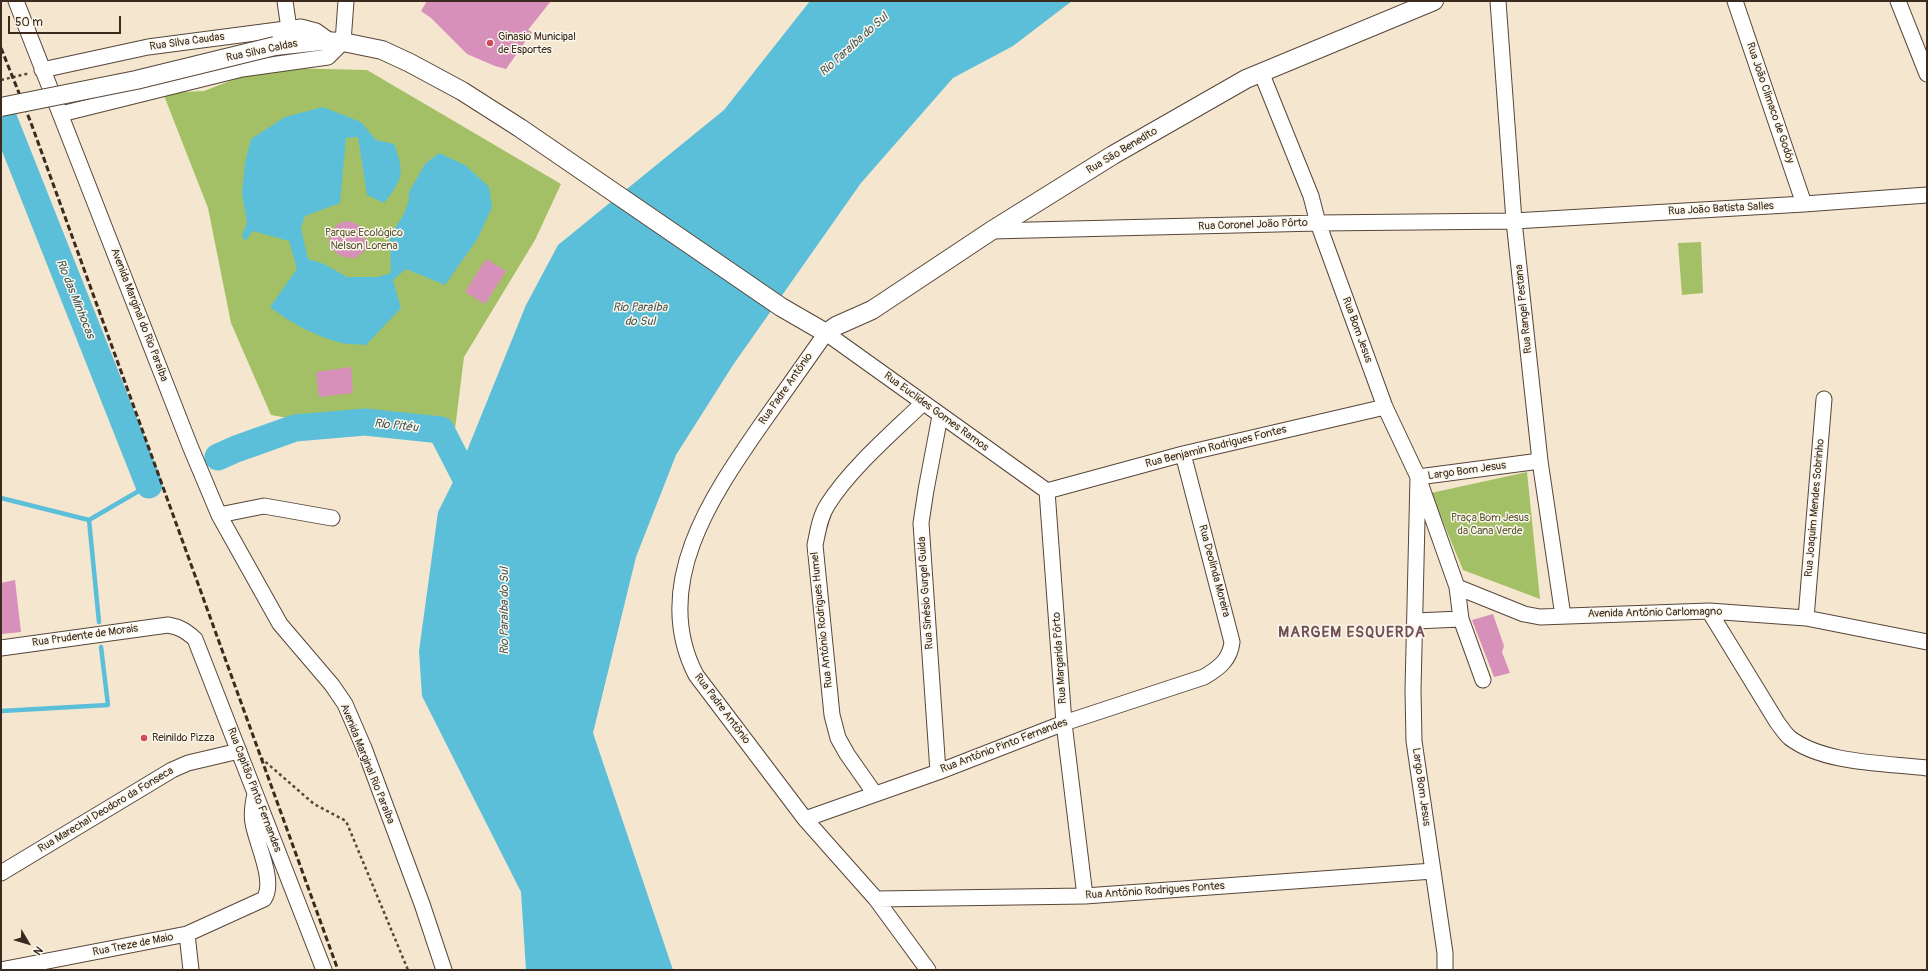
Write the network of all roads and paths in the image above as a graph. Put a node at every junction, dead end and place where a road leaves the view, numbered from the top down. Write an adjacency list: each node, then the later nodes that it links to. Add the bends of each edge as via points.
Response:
1 (16, 1): 10 (street, Avenida Marginal do Rio Paraíba)
2 (285, 1): 8 (street)
3 (346, 1): 9 (street)
4 (1434, 1): 11 (main road, Rua São Benedito)
5 (1498, 1): 18 (street, Rua Rangel Pestana)
6 (1735, 1): 17 (street, Rua João Climaco de Godóy)
7 (1898, 1): 12 (street)
8 (289, 29): 9 (street, Rua Silva Caudas, via 306,28); 10 (street, Rua Silva Caudas, via 148,47)
9 (336, 42): 14 (main road, Rua Silva Caldas, bridge, via 275,46 136,80); 15 (street, via 328,57 242,69); 21 (main road, Rua Silva Caldas, via 382,50 462,91 782,307)
10 (42, 70): 13 (path); 15 (street, Avenida Marginal do Rio Paraíba)
11 (1261, 72): 19 (street, Rua Bom Jesus, via 1311,196); 20 (main road, Rua São Benedito, via 1120,151)
12 (1927, 74)
13 (1, 80)
14 (1, 108)
15 (61, 114): 30 (street, Avenida Marginal do Rio Paraíba)
16 (1927, 195): 17 (street, Rua João Batista Salles)
17 (1804, 204): 18 (street, Rua João Batista Salles)
18 (1514, 221): 19 (street, Rua Coronel João Pôrto); 27 (street, Rua Rangel Pestana)
19 (1318, 223): 20 (street, Rua Coronel João Pôrto); 24 (street, Rua Bom Jesus)
20 (991, 230): 21 (main road, Rua São Benedito, via 878,306)
21 (826, 333): 23 (street, Rua Euclides Gomes Ramos); 50 (street, Rua Padre Antônio, via 726,476 689,550 680,596 681,632 687,657 696,675)
22 (1824, 399): 35 (street, Rua Joaquim Mendes Sobrinho)
23 (923, 403): 25 (street, Rua Euclides Gomes Ramos); 49 (street, Rua Antônio Rodrigues Humel, via 852,474 828,504 820,521 815,545 832,715 838,738)
24 (1385, 407): 26 (street, Rua Benjamin Rodrigues Fontes); 28 (street, Rua Bom Jesus)
25 (940, 416): 29 (street, Rua Euclides Gomes Ramos); 47 (street, Rua Sinésio Gurgel Guida, via 921,523)
26 (1183, 454): 29 (street, Rua Benjamin Rodrigues Fontes); 41 (street, Rua Deolinda Moreira, via 1232,642 1231,651 1225,662)
27 (1540, 461): 28 (street, Largo Bom Jesus); 34 (street, Rua Rangel Pestana)
28 (1418, 477): 32 (street, Rua Bom Jesus); 37 (street, Largo Bom Jesus)
29 (1047, 491): 43 (street, Rua Margarida Pôrto)
30 (219, 515): 31 (street, via 264,506); 61 (street, Avenida Marginal Rio Paraíba, via 280,624 345,704 364,748)
31 (332, 518)
32 (1458, 587): 34 (street, Avenida Antônio Carlomagno, via 1524,614 1540,617); 36 (street)
33 (1709, 611): 34 (street, Avenida Antônio Carlomagno); 35 (street, Avenida Antônio Carlomagno); 46 (street, via 1789,738 1808,749 1829,756)
34 (1564, 616)
35 (1806, 618): 39 (street, Avenida Antônio Carlomagno)
36 (1461, 619): 37 (street); 42 (street)
37 (1415, 621): 51 (street, Largo Bom Jesus, via 1414,741)
38 (168, 625): 40 (street, Rua Prudente de Morais); 44 (street, Rua Capitão Pinto Fernandes, via 179,627 195,639)
39 (1927, 642)
40 (1, 648)
41 (1204, 677): 43 (street, Rua Antônio Pinto Fernandes)
42 (1483, 680)
43 (1064, 723): 47 (street, Rua Antônio Pinto Fernandes); 53 (street, Rua Margarida Pôrto)
44 (239, 751): 48 (street, Rua Capitão Pinto Fernandes); 52 (street, Rua Marechal Deodoro da Fonseca, via 188,763 172,770)
45 (261, 758): 60 (path, via 314,804 346,821)
46 (1927, 768)
47 (938, 772): 49 (street, Rua Antônio Pinto Fernandes)
48 (256, 793): 55 (street, Rua Treze de Maio, via 253,822 266,874 268,889 264,899); 59 (street, Rua Capitão Pinto Fernandes)
49 (875, 794): 50 (street, Rua Antônio Pinto Fernandes)
50 (806, 820): 54 (street, Rua Padre Antônio)
51 (1433, 872): 53 (street, Rua Antônio Rodrigues Pontes); 63 (street, Largo Bom Jesus, via 1445,953)
52 (1, 873)
53 (1085, 896): 54 (street, Rua Antônio Rodrigues Pontes)
54 (876, 899): 62 (street, Rua Padre Antônio)
55 (187, 934): 56 (street, Rua Treze de Maio); 58 (street)
56 (49, 966): 57 (street, Rua Treze de Maio)
57 (1, 970)
58 (191, 970)
59 (324, 970)
60 (408, 970)
61 (444, 970)
62 (928, 970)
63 (1445, 970)

